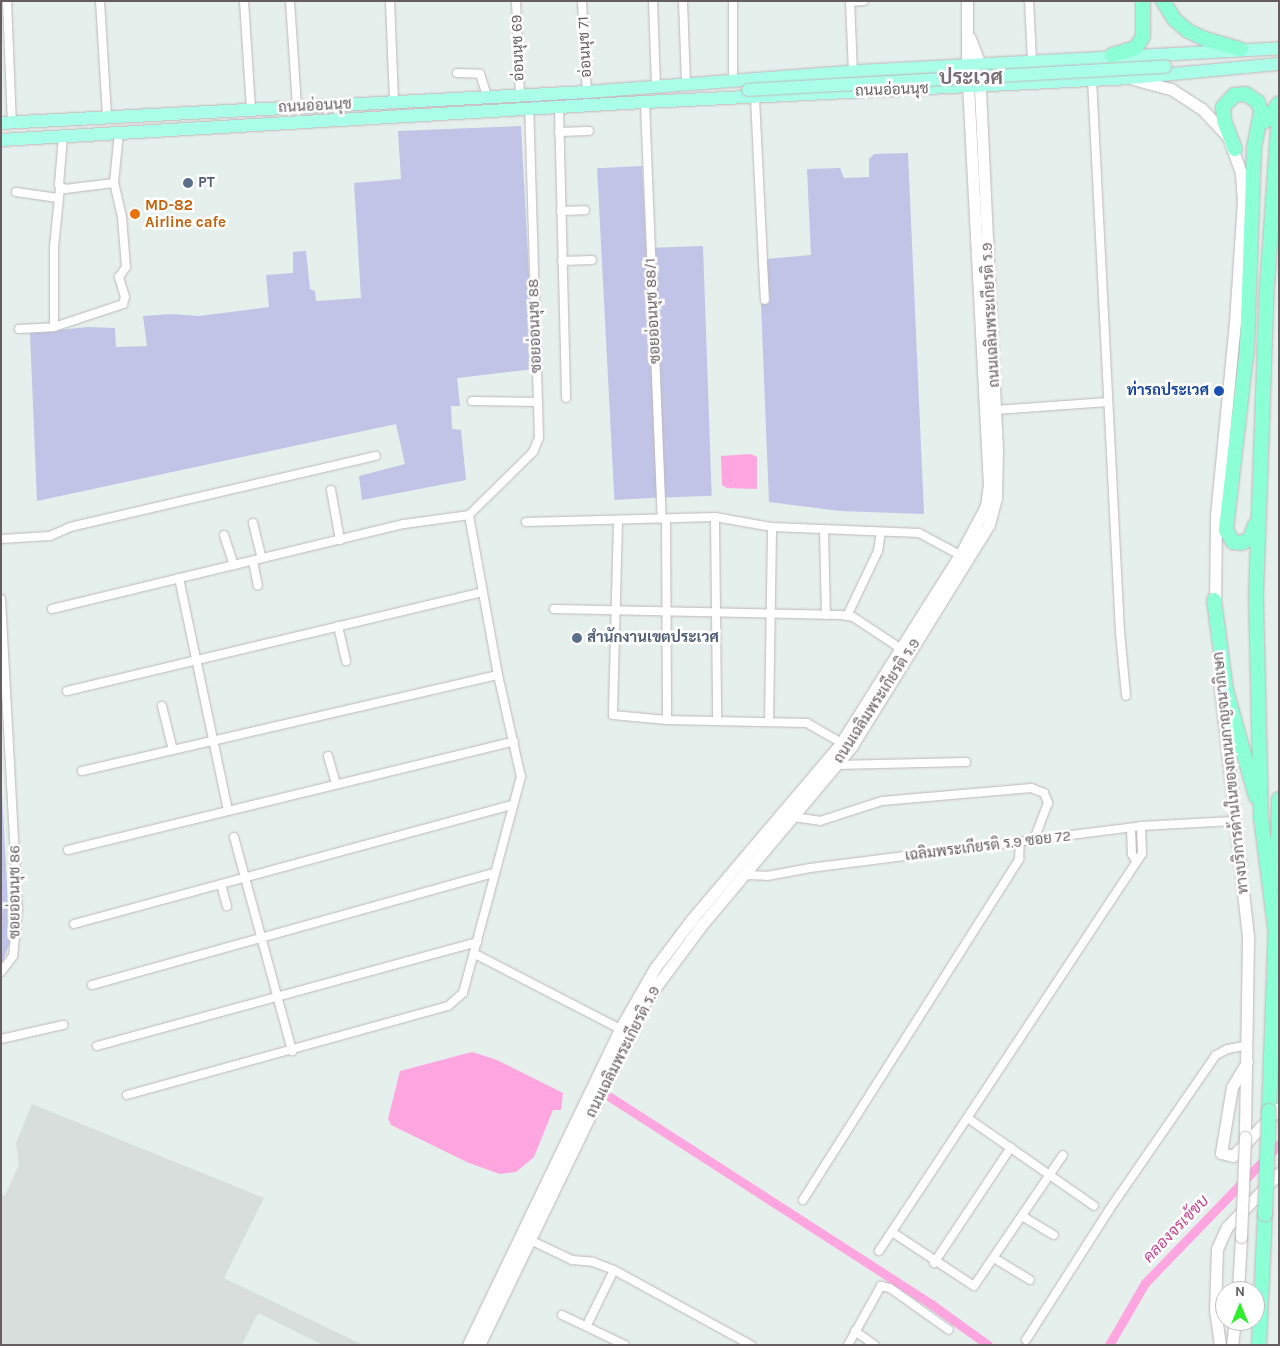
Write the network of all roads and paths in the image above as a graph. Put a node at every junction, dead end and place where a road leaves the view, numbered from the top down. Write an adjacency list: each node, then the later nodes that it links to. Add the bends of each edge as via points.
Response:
1 (7, 1): 50 (street)
2 (100, 1): 49 (street)
3 (244, 1): 47 (street)
4 (290, 1): 44 (street)
5 (390, 1): 40 (street)
6 (516, 1): 38 (street, อ่อนนุช 69)
7 (582, 1): 36 (street, อ่อนนุช 71)
8 (653, 1): 35 (street)
9 (683, 1): 32 (street)
10 (733, 1): 30 (street)
11 (864, 1): 16 (street)
12 (967, 1): 24 (main road, ถนนเฉลิมพระเกียรติ ร.9)
13 (1029, 1): 20 (street)
14 (1143, 1): 19 (highway, via 1143,36 1134,48)
15 (1163, 1): 18 (highway, via 1175,20 1188,31)
16 (850, 2): 26 (street)
17 (1277, 48): 18 (main road, ถนนอ่อนนุช); 21 (main road, ถนนอ่อนนุช)
18 (1241, 49): 19 (main road, ถนนอ่อนนุช)
19 (1112, 56): 20 (main road, ถนนอ่อนนุช)
20 (1032, 61): 22 (main road, ถนนอ่อนนุช)
21 (1245, 62): 23 (main road, ถนนอ่อนนุช); 37 (main road, ถนนอ่อนนุช, bridge)
22 (1013, 63): 24 (main road, ถนนอ่อนนุช); 31 (main road, via 1005,69 1003,76)
23 (1279, 64): 28 (main road, ถนนอ่อนนุช)
24 (973, 66): 25 (main road, ถนนอ่อนนุช); 33 (main road, ถนนเฉลิมพระเกียรติ ร.9)
25 (932, 68): 26 (main road, ถนนอ่อนนุช); 34 (main road, via 943,78 941,85)
26 (852, 72): 30 (main road, ถนนอ่อนนุช)
27 (457, 73): 39 (street, via 480,74)
28 (1130, 78): 29 (main road, ถนนอ่อนนุช); 57 (main road, ทางบริการด้านในของถนนกาญจนาภิเษก, via 1171,89 1188,99 1220,126)
29 (1092, 79): 31 (main road, ถนนอ่อนนุช); 72 (street)
30 (733, 80): 32 (main road, ถนนอ่อนนุช)
31 (1013, 83): 33 (main road, ถนนอ่อนนุช)
32 (686, 84): 35 (main road, ถนนอ่อนนุช)
33 (974, 87): 34 (main road, ถนนอ่อนนุช); 73 (main road, ถนนเฉลิมพระเกียรติ ร.9); 89 (main road, ถนนเฉลิมพระเกียรติ ร.9, via 988,485 986,506)
34 (933, 89): 37 (main road, ถนนอ่อนนุช)
35 (660, 90): 36 (main road, ถนนอ่อนนุช, via 628,88); 37 (main road, ถนนอ่อนนุช); 41 (main road, ถนนอ่อนนุช)
36 (586, 92): 38 (main road, ถนนอ่อนนุช)
37 (751, 94): 42 (main road, ถนนอ่อนนุช); 66 (street)
38 (520, 95): 39 (main road, ถนนอ่อนนุช)
39 (487, 96): 40 (main road, ถนนอ่อนนุช)
40 (394, 101): 44 (main road, ถนนอ่อนนุช)
41 (625, 103): 42 (main road, ถนนอ่อนนุช); 45 (main road, ถนนอ่อนนุช)
42 (645, 103): 79 (street, ซอยอ่อนนุช 88/1)
43 (1279, 103): 55 (highway)
44 (297, 107): 47 (main road, ถนนอ่อนนุช)
45 (559, 108): 46 (main road, ถนนอ่อนนุช); 52 (street)
46 (529, 109): 51 (main road, ถนนอ่อนนุช); 71 (street, ซอยอ่อนนุช 88)
47 (250, 110): 49 (main road, ถนนอ่อนนุช)
48 (1279, 115): 75 (highway, via 1267,286)
49 (107, 117): 50 (main road, ถนนอ่อนนุช)
50 (7, 123)
51 (119, 132): 54 (main road, ถนนอ่อนนุช); 58 (street)
52 (559, 132): 53 (street); 63 (street)
53 (589, 132)
54 (63, 136): 56 (main road, ถนนอ่อนนุช); 59 (street)
55 (1256, 136): 57 (highway, via 1259,104 1250,95 1234,95 1227,100 1222,111); 75 (highway, via 1247,348 1226,520 1228,535 1233,542 1246,542 1252,536)
56 (1, 140)
57 (1235, 149): 97 (main road, ทางบริการด้านในของถนนกาญจนาภิเษก, via 1243,201 1216,515)
58 (114, 183): 59 (street); 67 (street, via 122,217 126,267 119,276 125,297 123,304)
59 (60, 188): 61 (street)
60 (16, 192): 61 (street)
61 (58, 198): 67 (street)
62 (585, 210): 63 (street)
63 (561, 211): 65 (street)
64 (592, 260): 65 (street)
65 (562, 261): 69 (street)
66 (765, 300)
67 (54, 327): 68 (street)
68 (19, 329)
69 (566, 398)
70 (472, 401): 71 (street)
71 (538, 402): 77 (street, ซอยอ่อนนุช 88, via 536,446)
72 (1108, 402): 73 (street); 112 (street)
73 (996, 410): 123 (main road, ถนนเฉลิมพระเกียรติ ร.9, via 997,490 989,524 882,698)
74 (376, 456): 87 (street, via 70,527 50,536)
75 (1260, 474): 130 (highway, via 1256,619)
76 (331, 490): 88 (street)
77 (469, 515): 88 (street, via 404,524); 95 (street)
78 (715, 517): 79 (street); 83 (street); 102 (street)
79 (664, 519): 80 (street); 101 (street, ซอยอ่อนนุช 88/1)
80 (618, 521): 81 (street); 100 (street)
81 (526, 522)
82 (253, 524): 90 (street)
83 (772, 527): 84 (street); 103 (street)
84 (824, 530): 85 (street); 104 (street)
85 (881, 532): 89 (street, via 928,536); 105 (street, via 878,551)
86 (224, 536): 92 (street)
87 (1, 539)
88 (340, 540): 90 (street)
89 (960, 555): 107 (main road, ถนนเฉลิมพระเกียรติ ร.9)
90 (262, 558): 91 (street)
91 (253, 560): 92 (street); 94 (street)
92 (234, 565): 93 (street)
93 (179, 578): 98 (street); 108 (street)
94 (258, 586)
95 (482, 592): 106 (street); 110 (street)
96 (1, 599): 149 (street, ซอยอ่อนนุช 86, via 18,908 13,956)
97 (1214, 600): 130 (highway, via 1228,700); 131 (main road, ทางบริการด้านในของถนนกาญจนาภิเษก, via 1222,717)
98 (52, 609)
99 (554, 609): 100 (street)
100 (616, 611): 101 (street); 114 (street, via 611,714)
101 (668, 613): 102 (street); 114 (street, ซอยอ่อนนุช 88/1)
102 (718, 614): 103 (street); 115 (street)
103 (772, 614): 104 (street); 116 (street)
104 (826, 615): 105 (street)
105 (847, 616): 107 (street)
106 (338, 626): 108 (street); 109 (street)
107 (900, 648): 119 (main road, ถนนเฉลิมพระเกียรติ ร.9)
108 (196, 660): 111 (street); 117 (street)
109 (346, 661)
110 (498, 675): 117 (street); 118 (street)
111 (68, 691)
112 (1126, 696)
113 (162, 706): 120 (street)
114 (667, 720): 115 (street)
115 (717, 720): 116 (street)
116 (769, 722): 119 (street, via 808,723)
117 (214, 740): 120 (street); 128 (street)
118 (514, 741): 125 (street); 127 (street, via 521,777)
119 (841, 743): 153 (main road, ถนนเฉลิมพระเกียรติ ร.9, via 654,968)
120 (172, 750): 124 (street)
121 (328, 756): 125 (street)
122 (966, 762): 123 (street)
123 (836, 765): 129 (main road, ถนนเฉลิมพระเกียรติ ร.9)
124 (82, 770)
125 (336, 784): 128 (street)
126 (1279, 799): 145 (highway)
127 (513, 805): 139 (street); 141 (street)
128 (228, 810): 137 (street)
129 (793, 817): 135 (street, via 820,821 882,801 1030,788 1044,793 1048,803); 140 (main road, ถนนเฉลิมพระเกียรติ ร.9)
130 (1261, 817): 145 (highway)
131 (1234, 821): 132 (street, เฉลิมพระเกียรติ ร.9 ซอย 72); 155 (main road, ทางบริการด้านในของถนนกาญจนาภิเษก, via 1248,938)
132 (1142, 826): 133 (street, เฉลิมพระเกียรติ ร.9 ซอย 72); 138 (street, via 1142,854)
133 (1131, 828): 135 (street, เฉลิมพระเกียรติ ร.9 ซอย 72); 138 (street, via 1132,854)
134 (234, 837): 141 (street)
135 (1034, 840): 136 (street, เฉลิมพระเกียรติ ร.9 ซอย 72)
136 (1020, 842): 140 (street, เฉลิมพระเกียรติ ร.9 ซอย 72, via 767,876); 166 (street, via 1018,859)
137 (68, 850)
138 (1136, 861): 161 (street)
139 (493, 873): 146 (street); 147 (street)
140 (743, 875): 171 (main road, ถนนเฉลิมพระเกียรติ ร.9, via 666,969 646,1000)
141 (244, 878): 142 (street); 146 (street)
142 (221, 884): 143 (street); 144 (street)
143 (227, 906)
144 (74, 924)
145 (1276, 928): 160 (highway)
146 (262, 939): 150 (street); 151 (street)
147 (477, 942): 148 (street); 151 (street)
148 (475, 954): 153 (street); 157 (street, via 463,993 448,1006)
149 (1, 972)
150 (92, 986)
151 (278, 998): 156 (street); 157 (street)
152 (63, 1025): 154 (street)
153 (620, 1029): 184 (main road, ถนนเฉลิมพระเกียรติ ร.9)
154 (1, 1039)
155 (1248, 1045): 158 (main road, ทางบริการด้านในของถนนกาญจนาภิเษก); 183 (street, via 1228,1048 1216,1055 1109,1210)
156 (97, 1046)
157 (292, 1051): 159 (street)
158 (1247, 1062): 160 (main road, via 1232,1087 1221,1153 1233,1156); 177 (main road, ทางบริการด้านในของถนนกาญจนาภิเษก, bridge)
159 (127, 1095)
160 (1274, 1109): 192 (highway, bridge)
161 (969, 1119): 162 (street); 169 (street)
162 (1011, 1148): 165 (street); 174 (street)
163 (1064, 1155): 165 (street)
164 (1279, 1173): 190 (main road, via 1227,1227 1216,1249 1215,1311)
165 (1049, 1175): 167 (street); 168 (street)
166 (803, 1200)
167 (1094, 1206)
168 (1022, 1216): 170 (street); 173 (street)
169 (892, 1232): 172 (street); 174 (street)
170 (1054, 1235)
171 (530, 1240): 175 (street, via 572,1260 593,1262); 185 (main road, ถนนเฉลิมพระเกียรติ ร.9)
172 (879, 1251)
173 (994, 1258): 174 (street, via 974,1286); 176 (street)
174 (934, 1262)
175 (614, 1270): 179 (street); 187 (street, via 637,1286)
176 (1030, 1280)
177 (1239, 1281)
178 (562, 1315): 179 (street)
179 (586, 1326): 186 (street)
180 (949, 1330): 182 (street, via 885,1286 878,1290)
181 (1234, 1331): 191 (main road)
182 (855, 1332): 188 (street); 189 (street)
183 (1026, 1340)
184 (468, 1345)
185 (480, 1345)
186 (625, 1345)
187 (751, 1345)
188 (848, 1345)
189 (874, 1345)
190 (1220, 1345)
191 (1232, 1345)
192 (1259, 1345)

